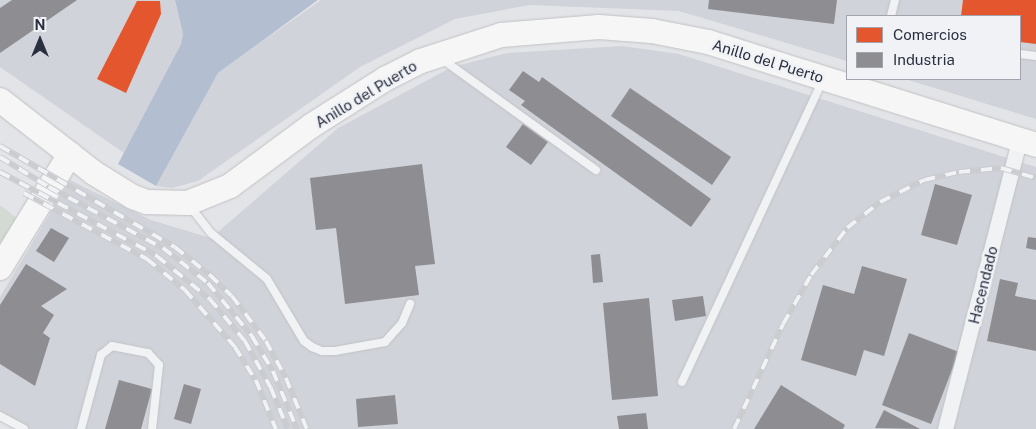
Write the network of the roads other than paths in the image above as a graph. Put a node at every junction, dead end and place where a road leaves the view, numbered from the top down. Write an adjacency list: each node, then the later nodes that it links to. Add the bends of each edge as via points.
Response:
1 (895, 0): 2 (lane)
2 (891, 15)
3 (1021, 54): 5 (lane)
4 (436, 55): 6 (main road, Anillo del Puerto, via 501,35 600,27 678,35); 10 (lane); 11 (main road, Anillo del Puerto, via 385,79 311,126 230,186)
5 (1036, 56)
6 (824, 78): 8 (main road, Anillo del Puerto, via 871,89); 14 (lane)
7 (0, 100): 9 (main road, Anillo del Puerto)
8 (1028, 142): 19 (street, Hacendado)
9 (70, 154): 11 (main road, Anillo del Puerto, via 133,197 155,203); 12 (main road)
10 (596, 170)
11 (188, 203): 13 (lane, via 211,233 267,279 304,341 312,347 335,351 385,342 402,323)
12 (0, 268)
13 (410, 304)
14 (682, 382)
15 (0, 416): 16 (lane)
16 (24, 429)
17 (81, 429): 18 (lane, via 101,355 105,349 121,346 148,353 159,365)
18 (152, 429)
19 (945, 429)

